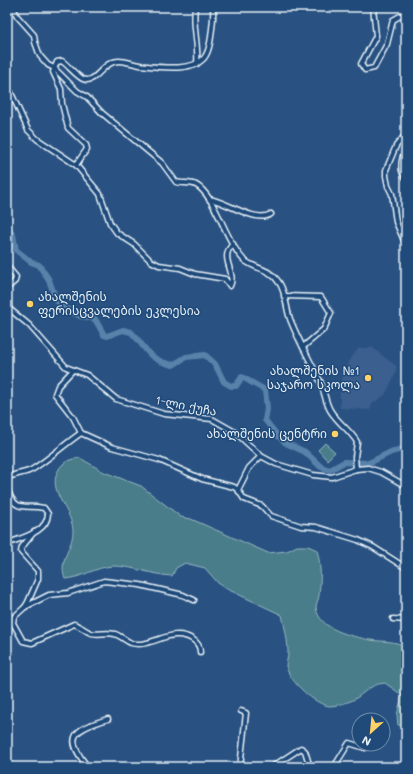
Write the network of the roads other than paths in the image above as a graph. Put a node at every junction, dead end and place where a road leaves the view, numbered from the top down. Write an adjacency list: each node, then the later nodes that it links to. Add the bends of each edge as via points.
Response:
1 (13, 7): 7 (street, via 17,16 34,35 40,56)
2 (195, 7): 6 (street)
3 (213, 7): 6 (street, via 209,49 206,56)
4 (373, 7): 5 (street, via 376,36 361,64 365,70 374,68 387,44 393,20)
5 (406, 15)
6 (197, 64): 7 (street, via 174,68 119,61 109,63 99,74 87,80 77,75 62,61 57,62)
7 (54, 68): 11 (street, via 68,128 87,149); 13 (street, via 102,113 162,163 176,182 196,185)
8 (7, 84): 11 (street, via 28,130)
9 (406, 134): 16 (street, via 396,146 386,176 392,194 396,222)
10 (406, 148): 12 (street, via 401,167)
11 (76, 165): 15 (street, via 100,194 117,234 134,244 151,261 195,274 225,279 230,286 226,254)
12 (406, 178)
13 (209, 199): 14 (street, via 252,215); 15 (street)
14 (271, 214)
15 (233, 244): 19 (street, via 243,259 274,276)
16 (406, 245)
17 (7, 266): 18 (street, via 16,276 15,281)
18 (7, 288)
19 (284, 296): 21 (street, via 290,320); 21 (street, via 321,297 331,313 324,329)
20 (7, 307): 22 (street, 1-ლი ქუჩა, via 29,325 66,367)
21 (303, 348): 25 (street, via 320,382 330,411 357,442)
22 (73, 370): 23 (street, via 58,386 55,394 73,417); 24 (street, 1-ლი ქუჩა, via 87,375 116,399 129,404 164,414 212,418 235,432)
23 (81, 433): 26 (street, via 34,468 24,474); 29 (street, via 112,447 159,460 202,479)
24 (261, 456): 25 (street, 1-ლი ქუჩა, via 276,464 313,475 332,477); 29 (street, via 249,468)
25 (356, 468): 27 (street, 1-ლი ქუჩა, via 381,472)
26 (7, 478)
27 (406, 486)
28 (7, 488): 30 (street, via 13,502 20,507 39,507 47,511 48,519)
29 (238, 490): 32 (street, via 244,498 262,506 271,516 358,540)
30 (34, 532): 31 (street); 34 (street, via 21,552 38,571 38,579)
31 (7, 544)
32 (406, 568)
33 (194, 600): 34 (street, via 140,585 104,581 68,593 49,595)
34 (25, 607): 37 (street, via 14,617 14,622 23,641 26,642 32,643 74,624 88,632 114,634 131,643 176,635 187,637 198,644)
35 (393, 619): 36 (street)
36 (406, 620)
37 (200, 652)
38 (241, 711): 42 (street, via 246,714)
39 (108, 719): 41 (street, via 83,728 76,733 73,740 74,748)
40 (351, 744): 45 (street)
41 (88, 767)
42 (240, 767)
43 (272, 767): 44 (street, via 301,748 305,751)
44 (310, 767)
45 (334, 767)

